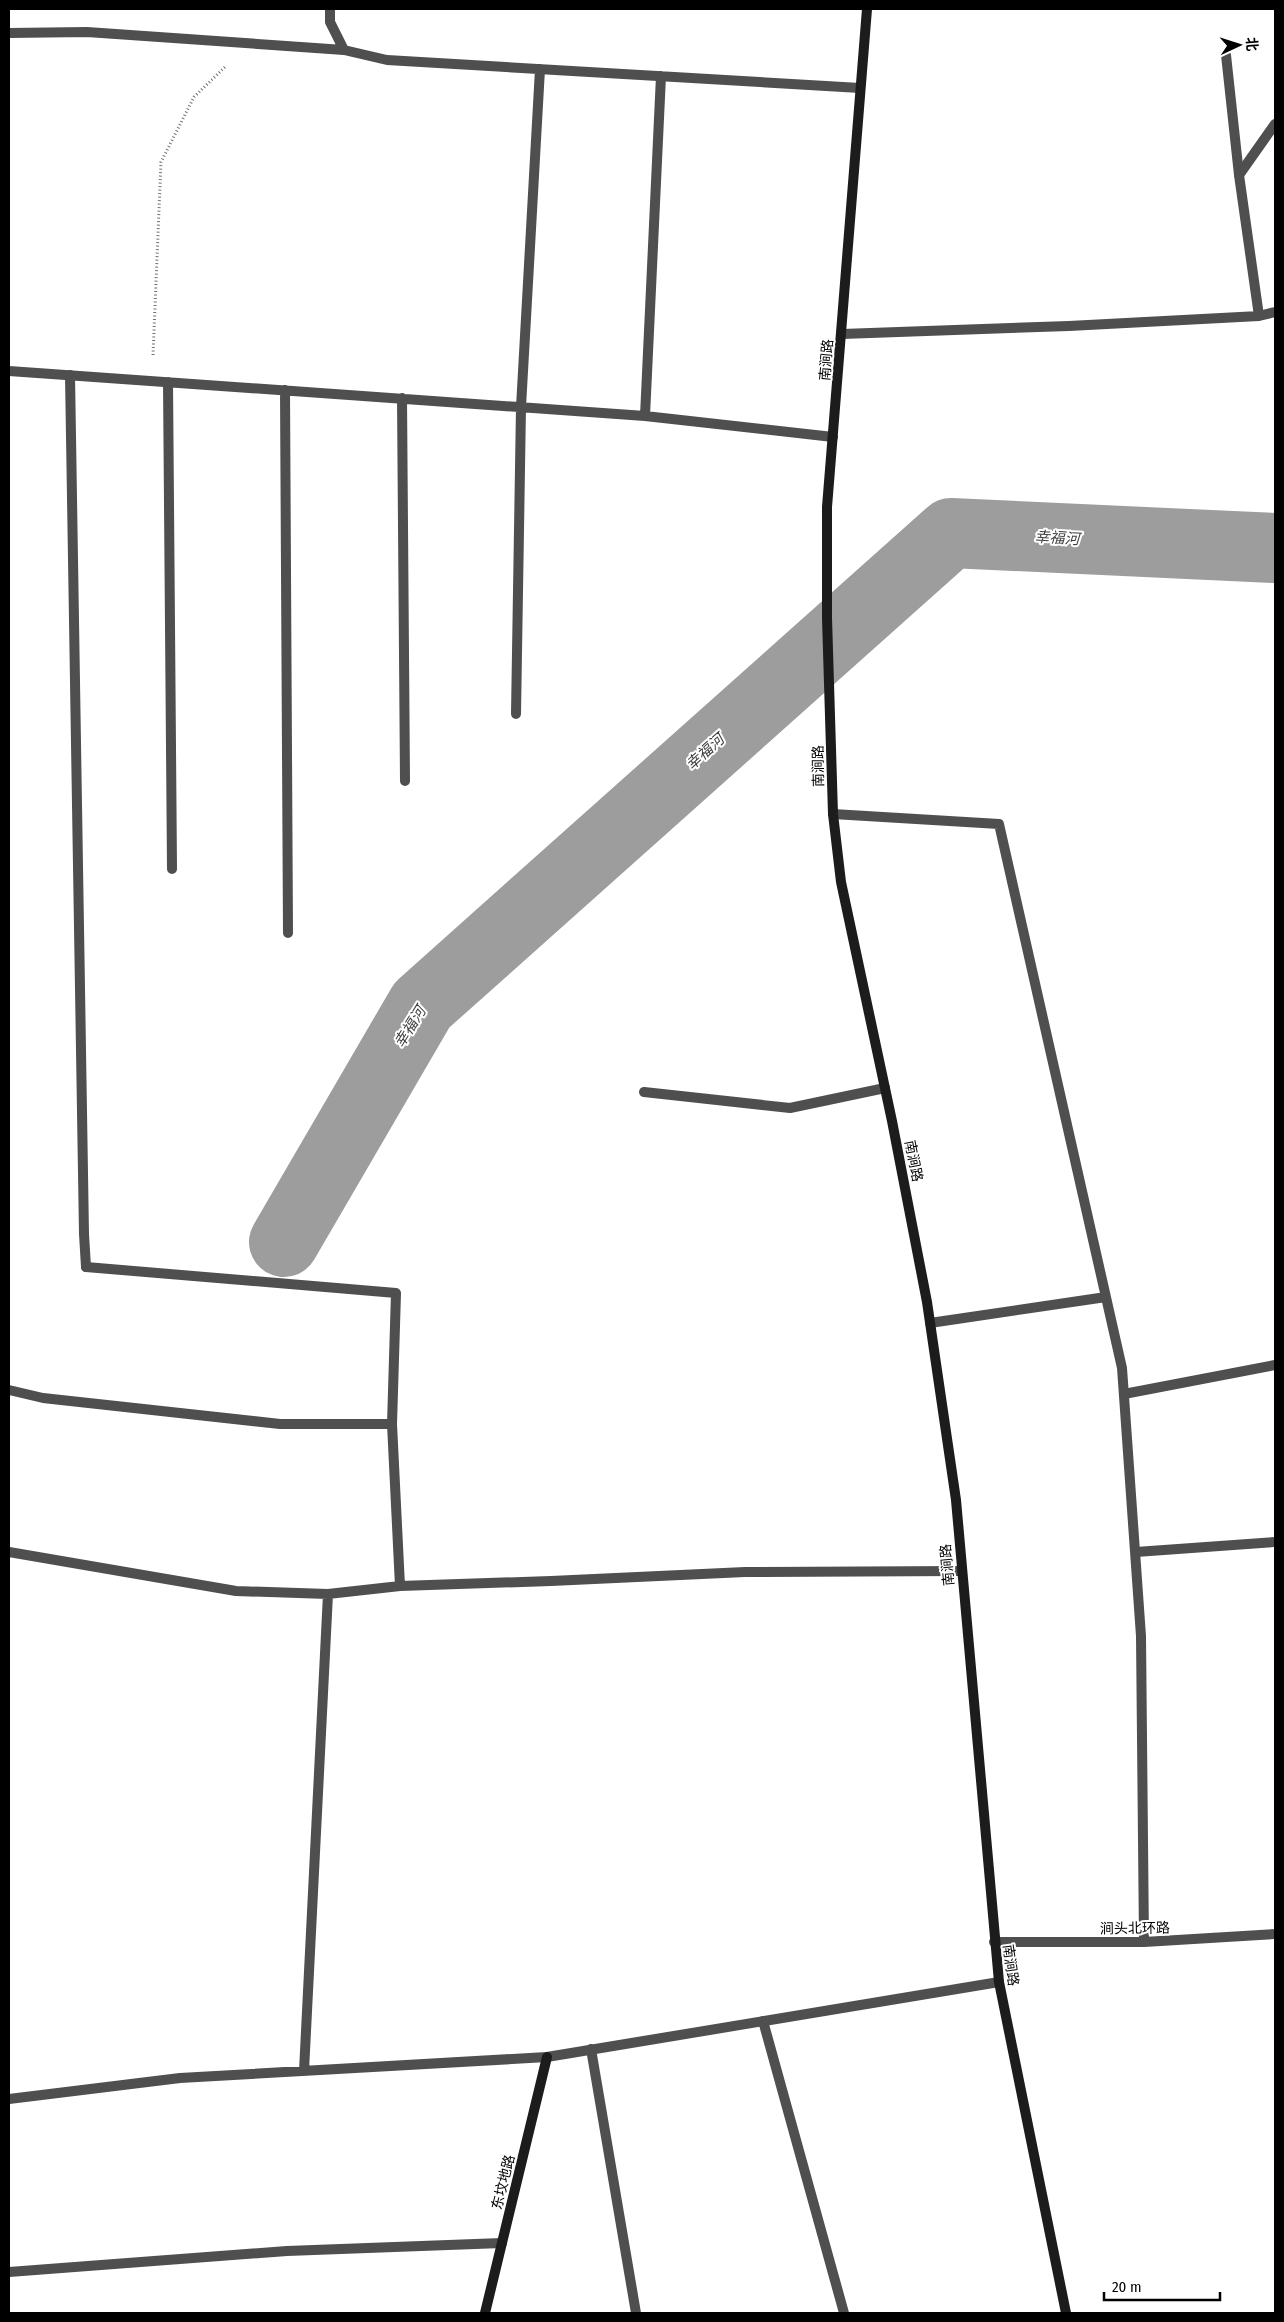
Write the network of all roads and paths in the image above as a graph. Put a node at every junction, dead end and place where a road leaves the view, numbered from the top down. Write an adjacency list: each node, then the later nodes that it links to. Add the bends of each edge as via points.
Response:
1 (330, 9): 5 (street, via 330,22)
2 (867, 9): 9 (main road, 南涧路)
3 (9, 33): 4 (street, via 87,32)
4 (249, 43): 5 (street); 17 (path, via 194,97 161,162)
5 (344, 50): 7 (street, via 387,60)
6 (1226, 55): 11 (street)
7 (540, 69): 8 (street); 21 (street)
8 (661, 76): 9 (street); 22 (street)
9 (860, 88): 14 (main road, 南涧路)
10 (1275, 124): 11 (street)
11 (1239, 175): 13 (street)
12 (1275, 312): 13 (street)
13 (1259, 316): 14 (street)
14 (842, 334): 23 (main road, 南涧路)
15 (9, 370): 16 (street)
16 (70, 375): 17 (street); 36 (street, via 86,1268 396,1293)
17 (152, 381): 18 (street)
18 (168, 382): 19 (street); 27 (street)
19 (285, 390): 20 (street); 28 (street)
20 (402, 398): 21 (street); 25 (street)
21 (521, 407): 22 (street); 24 (street)
22 (645, 416): 23 (street)
23 (833, 437): 26 (main road, 南涧路, via 827,507)
24 (516, 714)
25 (405, 781)
26 (832, 814): 29 (main road, 南涧路, via 841,882); 31 (street, via 1000,824)
27 (172, 870)
28 (288, 933)
29 (885, 1088): 30 (street, via 790,1108); 32 (main road, 南涧路)
30 (644, 1092)
31 (1106, 1297): 32 (street); 35 (street, via 1122,1368)
32 (930, 1323): 40 (main road, 南涧路, via 953,1481)
33 (1275, 1365): 35 (street)
34 (9, 1390): 36 (street, via 43,1398 280,1424)
35 (1124, 1394): 39 (street)
36 (392, 1424): 41 (street)
37 (1275, 1542): 39 (street)
38 (9, 1552): 42 (street, via 236,1591)
39 (1136, 1552): 45 (street, via 1141,1636)
40 (961, 1571): 41 (street, via 744,1572); 44 (main road, 南涧路)
41 (400, 1586): 42 (street)
42 (328, 1594): 50 (street)
43 (1275, 1934): 45 (street, 涧头北环路)
44 (994, 1942): 45 (street, 涧头北环路); 46 (main road, 南涧路)
45 (1144, 1942)
46 (999, 1982): 47 (street); 57 (main road, 南涧路)
47 (763, 2021): 48 (street); 56 (street)
48 (591, 2050): 49 (street); 55 (street)
49 (547, 2057): 50 (street); 52 (main road, 东坟地路)
50 (304, 2070): 51 (street, via 180,2078)
51 (9, 2099)
52 (502, 2242): 53 (street, via 287,2251); 54 (main road, 东坟地路)
53 (9, 2272)
54 (485, 2313)
55 (636, 2313)
56 (844, 2313)
57 (1066, 2313)

